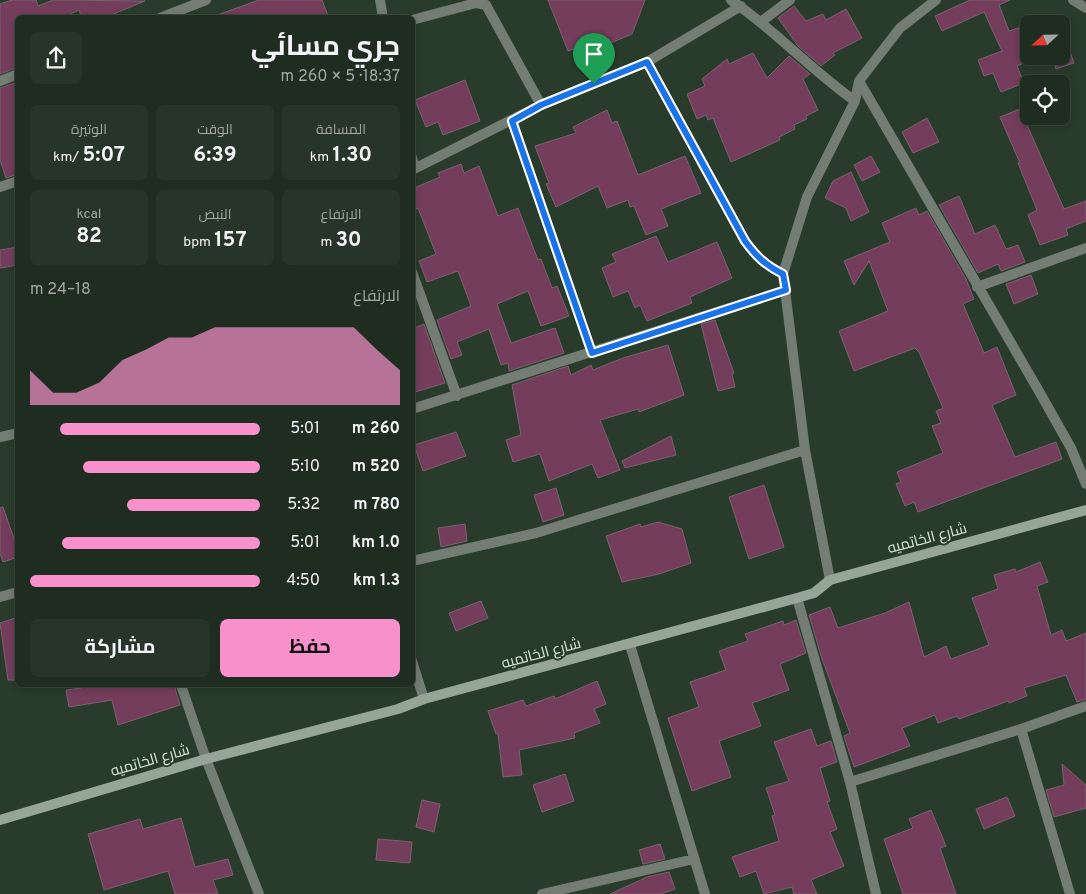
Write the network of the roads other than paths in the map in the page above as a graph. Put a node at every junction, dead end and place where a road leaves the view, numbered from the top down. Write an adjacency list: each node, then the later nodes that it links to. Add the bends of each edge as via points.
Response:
1 (206, 0): 9 (street)
2 (380, 0): 10 (street)
3 (731, 0): 7 (street)
4 (790, 0): 12 (street)
5 (936, 0): 16 (street, via 900,28)
6 (1073, 0): 8 (street)
7 (741, 6): 12 (street); 13 (street)
8 (1086, 8)
9 (180, 14)
10 (382, 15)
11 (415, 19): 18 (street, via 476,3 486,5)
12 (762, 21): 17 (street, via 833,86)
13 (647, 62): 18 (street); 24 (street, via 745,241 766,266)
14 (15, 75): 15 (street)
15 (0, 81)
16 (859, 81): 17 (street); 26 (street)
17 (855, 101): 24 (street, via 807,197)
18 (541, 105): 19 (street)
19 (512, 121): 20 (street); 28 (street)
20 (415, 164)
21 (15, 182): 22 (street)
22 (0, 187)
23 (1086, 248): 26 (street)
24 (783, 274): 27 (street)
25 (415, 280): 29 (street)
26 (977, 287): 34 (street, via 1062,432)
27 (786, 290): 28 (street); 33 (street)
28 (592, 353): 29 (street)
29 (457, 396): 30 (street)
30 (415, 408)
31 (15, 433): 32 (street)
32 (0, 437)
33 (805, 450): 36 (street, via 536,532); 37 (street)
34 (1086, 484)
35 (1086, 510): 37 (street, شارع الخاتميه)
36 (415, 560)
37 (830, 580): 40 (street, شارع الخاتميه, via 814,593)
38 (15, 593): 39 (street)
39 (0, 597)
40 (797, 598): 41 (street, شارع الخاتميه); 48 (street)
41 (630, 645): 44 (street, شارع الخاتميه); 50 (street)
42 (415, 670): 44 (street)
43 (182, 687): 47 (street)
44 (424, 699): 47 (street, شارع الخاتميه, via 398,709)
45 (1086, 706): 46 (street)
46 (1021, 729): 48 (street); 55 (street)
47 (206, 759): 49 (street, شارع الخاتميه); 51 (street)
48 (850, 782): 54 (street)
49 (0, 820)
50 (694, 858): 52 (street); 53 (street)
51 (259, 894)
52 (542, 894)
53 (705, 894)
54 (876, 894)
55 (1070, 894)

